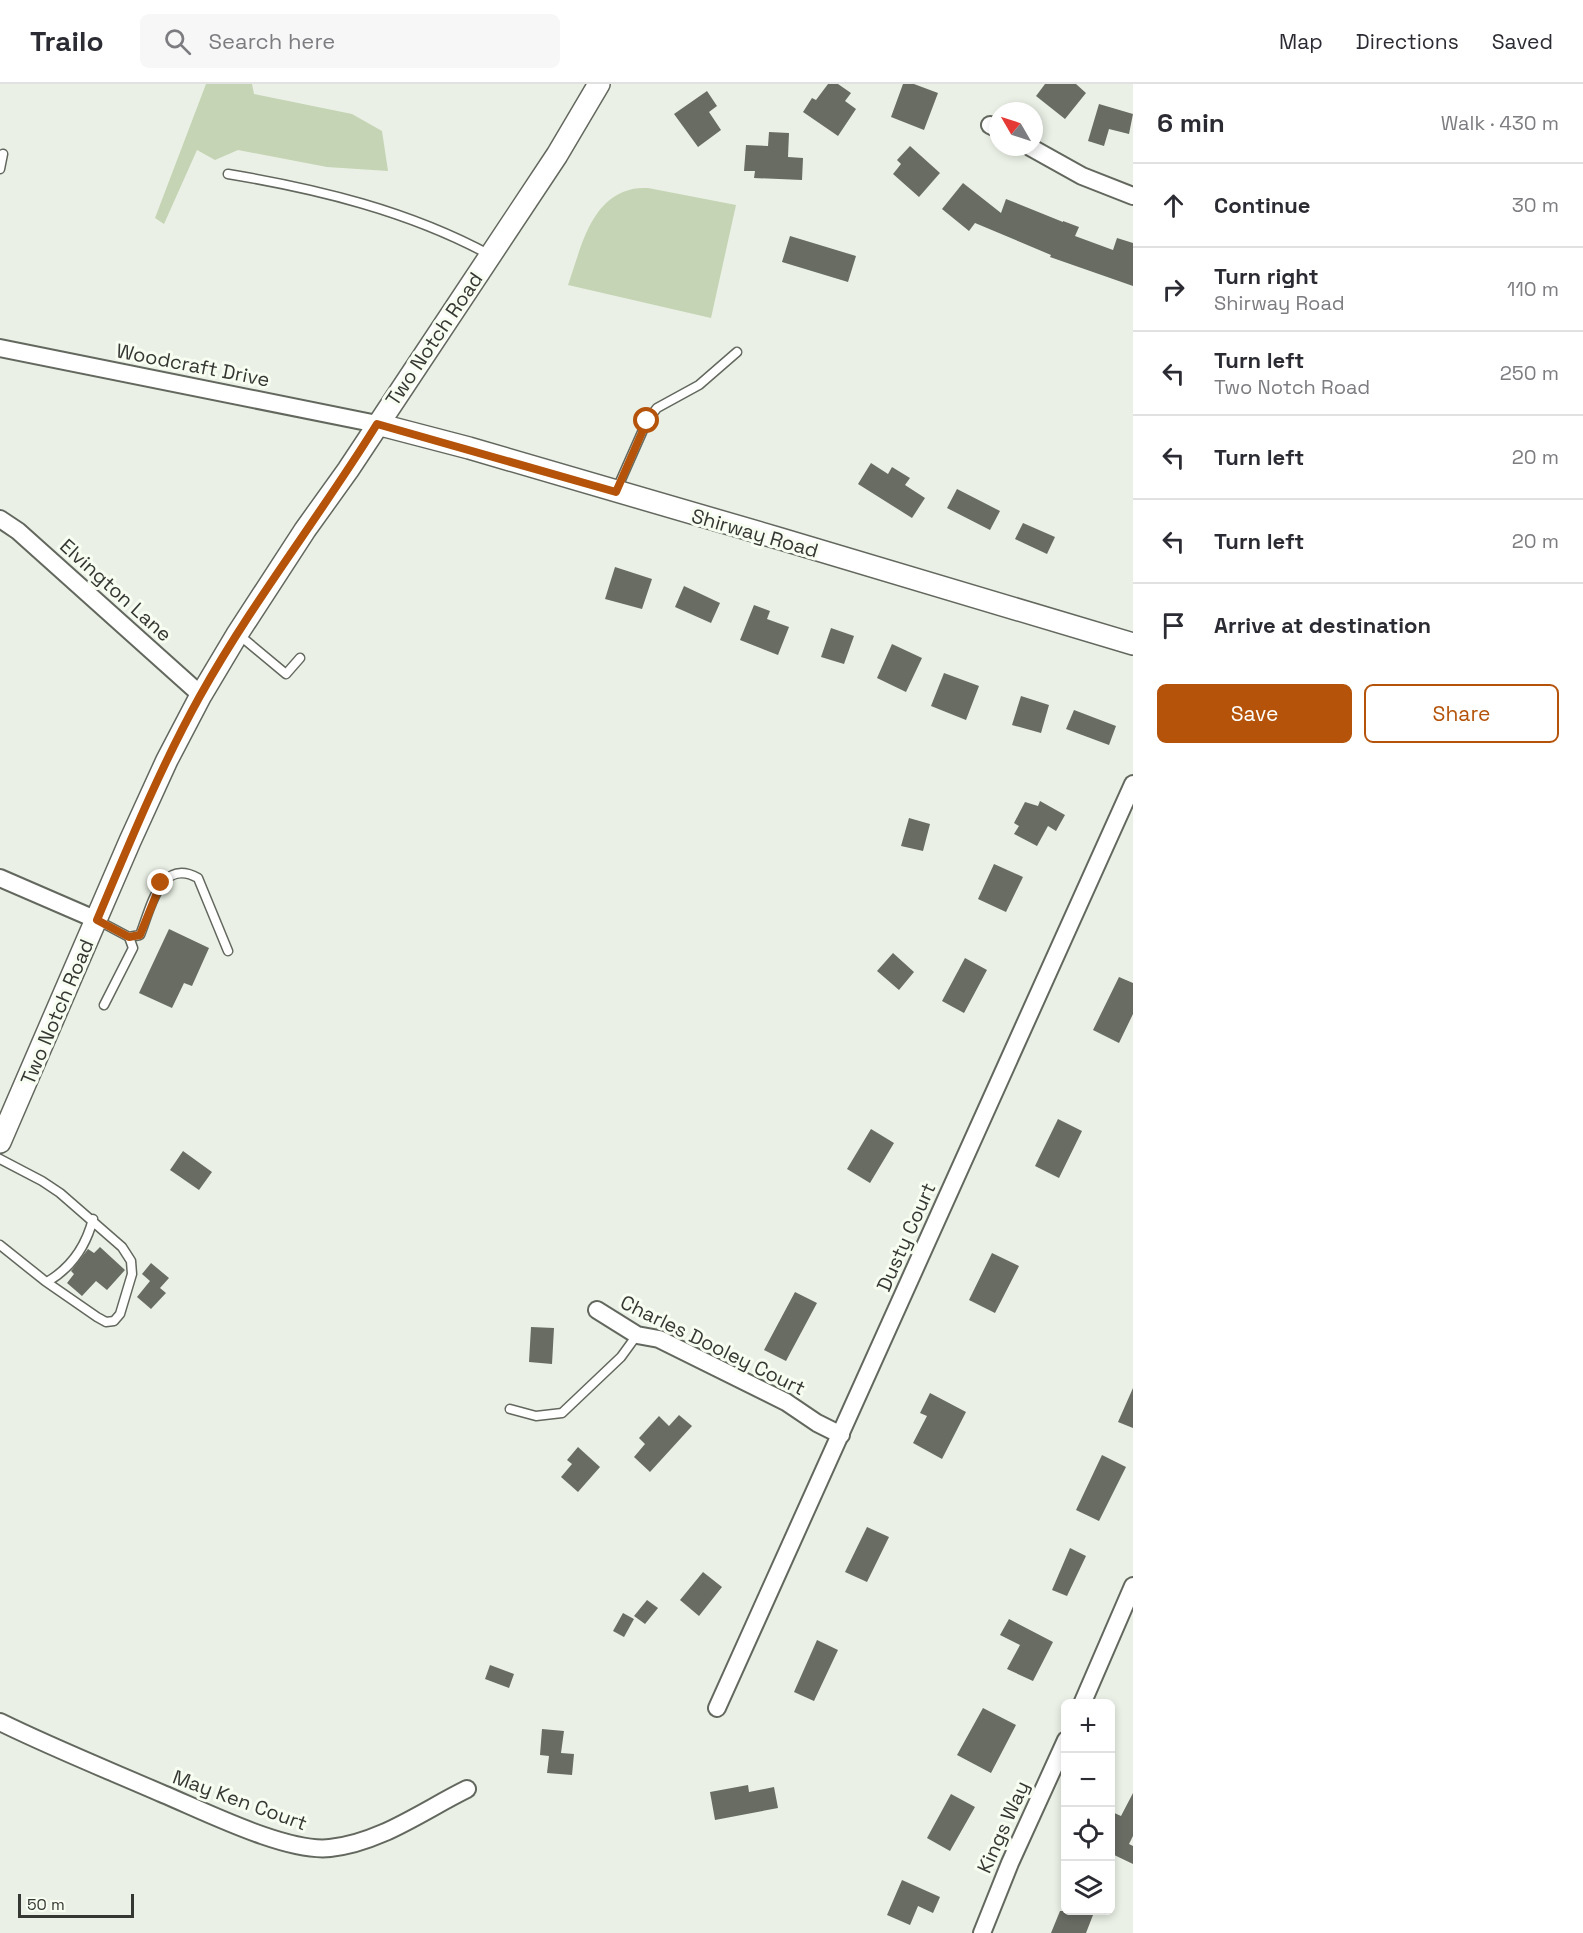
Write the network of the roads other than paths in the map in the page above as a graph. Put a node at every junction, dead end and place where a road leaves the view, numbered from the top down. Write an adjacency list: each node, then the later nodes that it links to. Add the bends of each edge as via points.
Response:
1 (599, 84): 7 (street, Two Notch Road)
2 (3, 154): 4 (lane)
3 (1043, 154): 6 (street, via 1082,176)
4 (0, 169)
5 (228, 174): 7 (lane, via 380,208)
6 (1133, 196)
7 (490, 255): 10 (street, Two Notch Road)
8 (0, 348): 10 (street, Woodcraft Drive)
9 (737, 352): 11 (lane, via 699,385 657,408 647,421)
10 (377, 424): 11 (street, Shirway Road); 13 (street, Two Notch Road)
11 (616, 492): 14 (street, Shirway Road)
12 (0, 519): 16 (street, Elvington Lane)
13 (238, 633): 15 (lane, via 286,674); 16 (street, Two Notch Road)
14 (1133, 644)
15 (300, 658)
16 (201, 695): 19 (street, Two Notch Road, via 167,760)
17 (1133, 784): 31 (street, Dusty Court)
18 (0, 878): 19 (street)
19 (97, 920): 20 (lane); 23 (street, Two Notch Road)
20 (129, 937): 21 (lane, via 140,935 161,883 172,874 187,872 198,878); 22 (lane, via 133,948)
21 (228, 951)
22 (105, 1005)
23 (0, 1142)
24 (0, 1159): 25 (lane, via 42,1181)
25 (93, 1220): 27 (lane, via 84,1245 61,1273); 27 (lane, via 131,1261 132,1274 120,1314 114,1321 106,1322)
26 (0, 1245): 27 (lane)
27 (47, 1282)
28 (597, 1310): 29 (street, Charles Dooley Court)
29 (637, 1335): 30 (lane, via 621,1357 562,1413 536,1416); 31 (street, Charles Dooley Court, via 659,1339 693,1354 786,1402)
30 (510, 1409)
31 (841, 1436): 34 (street, Dusty Court)
32 (1133, 1586): 33 (street)
33 (1084, 1699)
34 (717, 1708)
35 (0, 1722): 37 (street, May Ken Court, via 212,1815 302,1846 328,1849 353,1844)
36 (1061, 1749): 38 (street, Kings Way)
37 (467, 1789)
38 (982, 1933)

